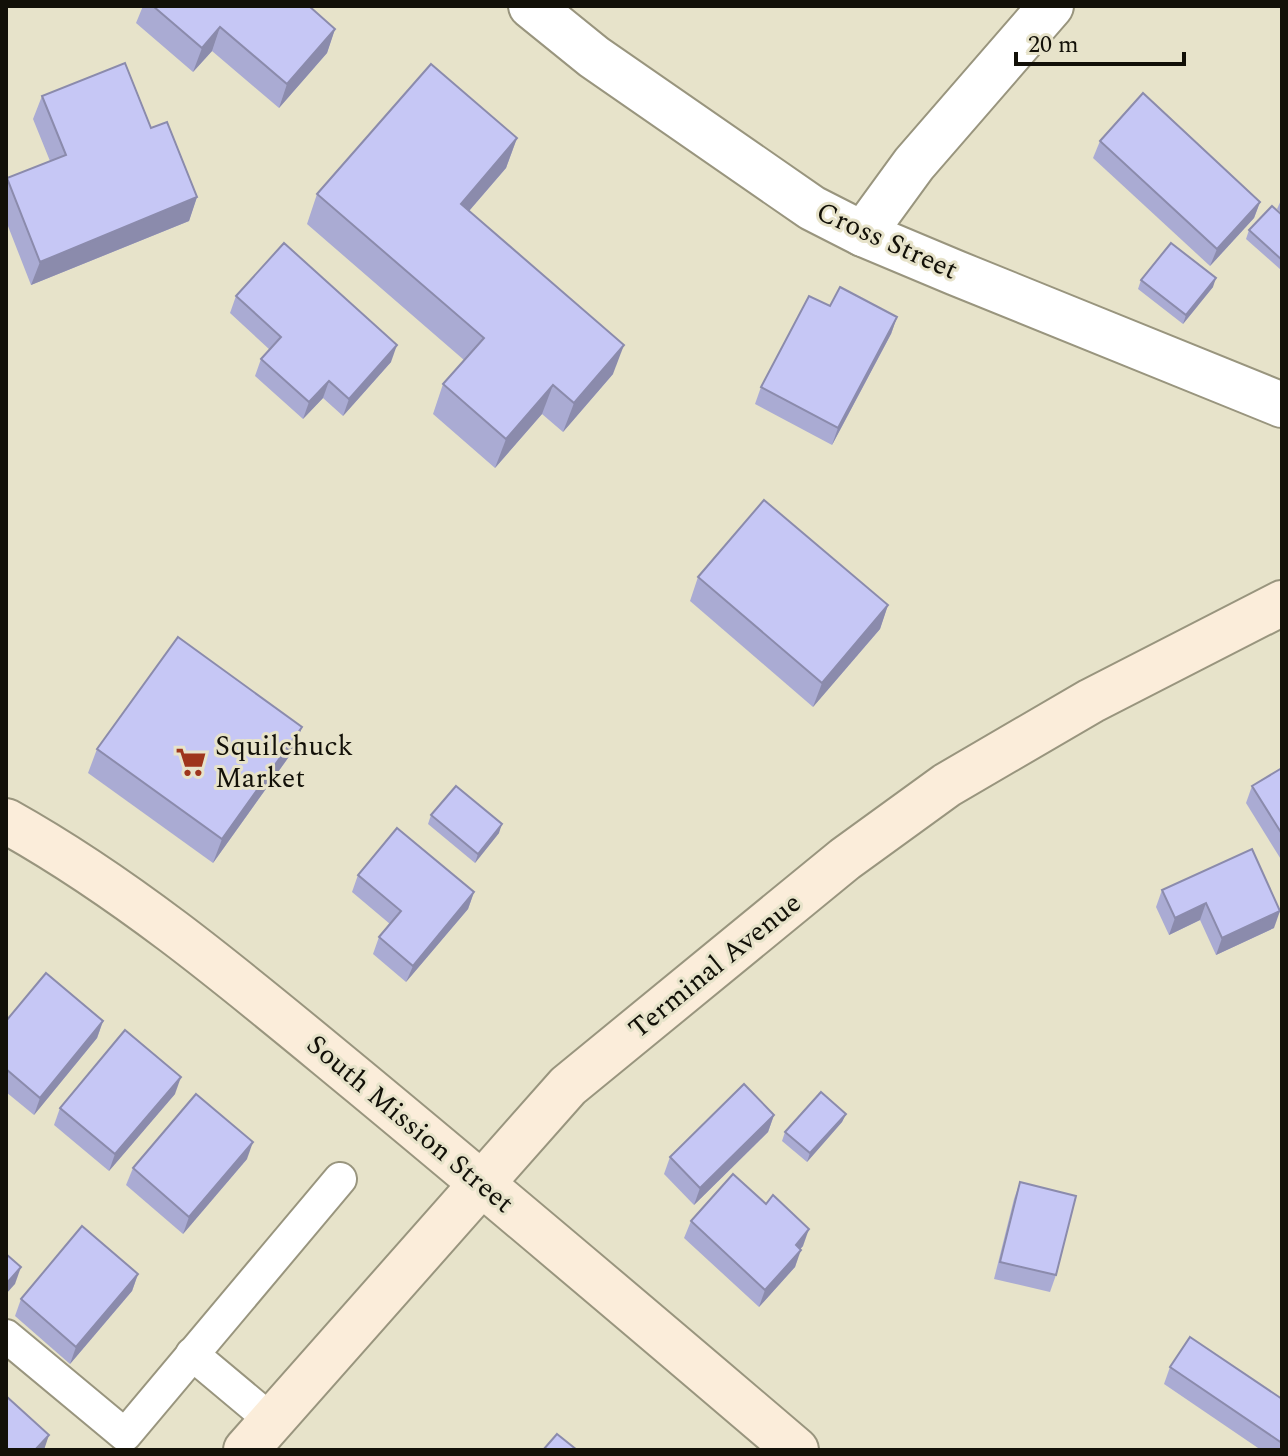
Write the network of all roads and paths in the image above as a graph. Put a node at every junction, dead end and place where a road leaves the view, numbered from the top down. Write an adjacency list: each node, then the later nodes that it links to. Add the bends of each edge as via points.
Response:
1 (531, 6): 3 (street, Cross Street, via 594,57 812,208)
2 (1051, 6): 3 (street, via 914,164)
3 (863, 234): 4 (street, Cross Street)
4 (1282, 405)
5 (1282, 603): 8 (street, Terminal Avenue, via 1091,701 947,785 845,859 568,1086)
6 (6, 821): 8 (street, South Mission Street, via 146,911)
7 (340, 1179): 10 (lane)
8 (481, 1182): 11 (street, Terminal Avenue); 12 (street, South Mission Street)
9 (6, 1336): 10 (lane, via 125,1435)
10 (192, 1354): 11 (lane)
11 (259, 1435)
12 (796, 1450)

